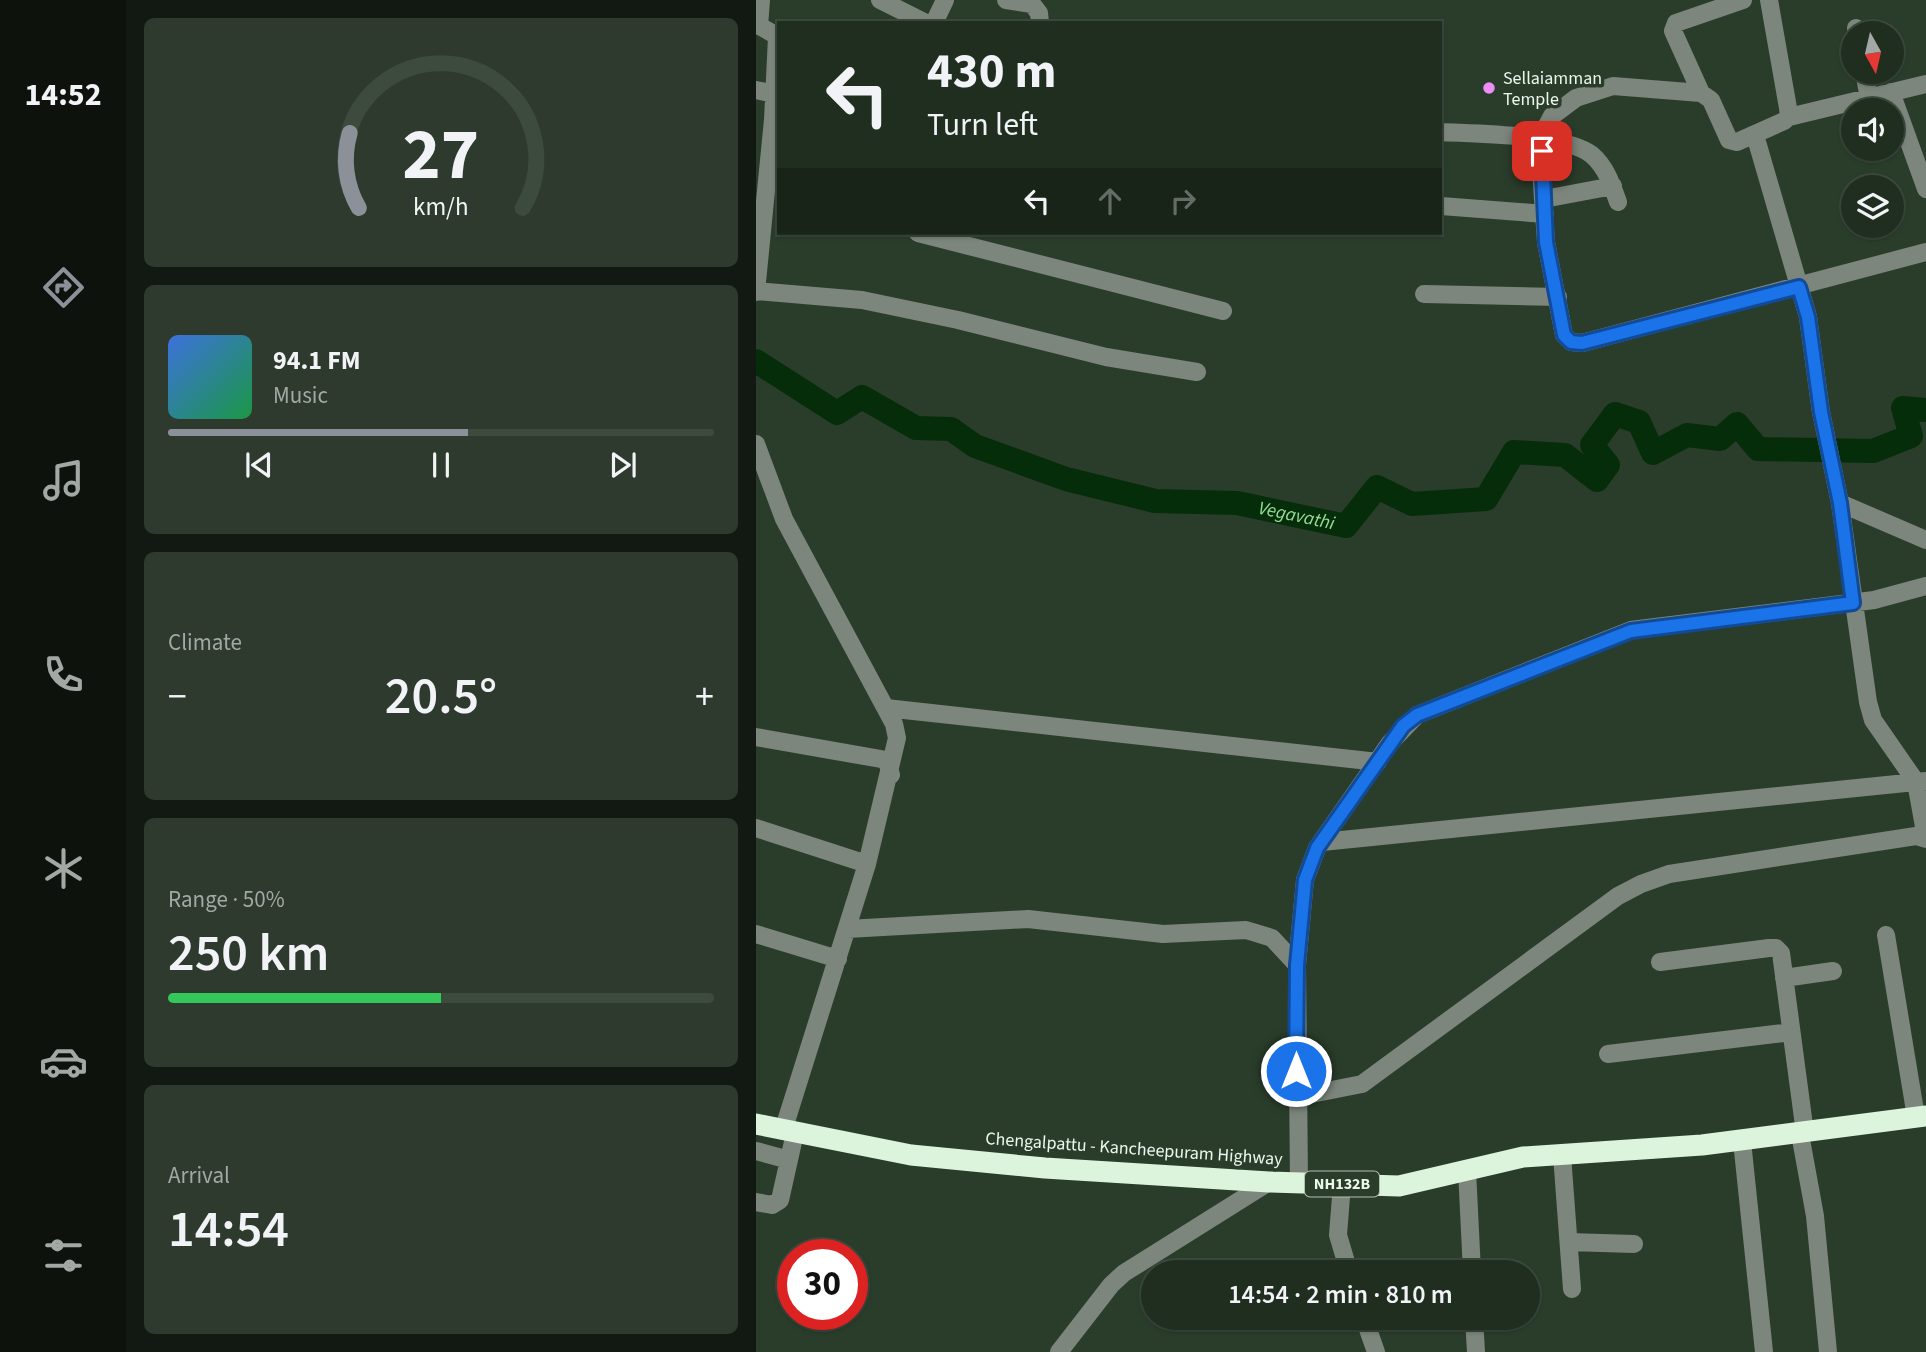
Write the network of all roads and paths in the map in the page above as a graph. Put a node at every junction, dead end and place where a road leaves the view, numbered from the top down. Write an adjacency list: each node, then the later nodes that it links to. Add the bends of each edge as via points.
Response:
1 (761, 0): 10 (street)
2 (880, 0): 7 (street)
3 (945, 0): 8 (street)
4 (1006, 0): 9 (street, via 1032,4)
5 (1742, 0): 17 (street, via 1676,23 1673,31)
6 (1769, 0): 21 (street)
7 (922, 21)
8 (935, 21)
9 (1040, 21)
10 (758, 25): 11 (street)
11 (777, 36)
12 (777, 56): 18 (street)
13 (1866, 84): 19 (street)
14 (1926, 84): 16 (street)
15 (756, 90): 18 (street)
16 (1891, 92): 19 (street); 26 (street)
17 (1701, 93): 23 (street, via 1711,100 1729,141); 25 (street, via 1613,86 1596,90 1576,98 1552,117)
18 (775, 94): 24 (street)
19 (1869, 98)
20 (1841, 105): 21 (street)
21 (1789, 117): 23 (street)
22 (1442, 132): 25 (street)
23 (1755, 135): 32 (street)
24 (775, 137): 27 (street)
25 (1539, 140): 29 (street); 29 (street, via 1582,149 1602,166 1615,194)
26 (1926, 188)
27 (767, 198): 33 (street)
28 (1442, 206): 29 (street)
29 (1544, 207): 35 (street)
30 (926, 235): 36 (street)
31 (1926, 252): 32 (street)
32 (1799, 287): 35 (street, via 1582,343 1571,342 1564,335); 39 (street)
33 (756, 291): 37 (street, via 862,300 1097,355)
34 (1424, 294): 35 (street)
35 (1558, 297)
36 (1223, 311)
37 (1197, 372)
38 (756, 444): 43 (street, via 784,519)
39 (1840, 503): 40 (street); 42 (street)
40 (1926, 540)
41 (1926, 586): 42 (street)
42 (1853, 603): 45 (street, via 1661,625 1612,637 1417,715 1403,726); 47 (street, via 1873,720)
43 (886, 708): 45 (street); 46 (street, via 897,738)
44 (756, 737): 46 (street, via 881,759 887,761)
45 (1378, 762): 50 (street)
46 (891, 775): 51 (street)
47 (1921, 781): 49 (street); 50 (street)
48 (756, 828): 51 (street)
49 (1926, 838): 62 (street, via 1669,874 1641,884 1362,1083)
50 (1322, 842): 57 (street, via 1305,880)
51 (867, 864): 52 (street)
52 (847, 929): 55 (street); 57 (street, via 1028,919 1163,934 1246,930 1272,938)
53 (756, 934): 55 (street)
54 (1886, 935): 63 (street)
55 (838, 959): 65 (street)
56 (1660, 962): 59 (street, via 1776,948 1781,953)
57 (1297, 965): 62 (street)
58 (1833, 971): 59 (street)
59 (1784, 978): 60 (street)
60 (1791, 1032): 61 (street); 66 (street)
61 (1608, 1054)
62 (1296, 1097): 73 (street)
63 (1921, 1117): 66 (highway, Chengalpattu - Kancheepuram Highway / NH132B)
64 (756, 1124): 65 (highway, Chengalpattu - Kancheepuram Highway / NH132B)
65 (789, 1132): 70 (street); 72 (highway, Chengalpattu - Kancheepuram Highway / NH132B, via 911,1155)
66 (1802, 1134): 67 (highway, Chengalpattu - Kancheepuram Highway / NH132B); 87 (street)
67 (1742, 1141): 69 (highway, Chengalpattu - Kancheepuram Highway / NH132B); 86 (street)
68 (756, 1152): 70 (street)
69 (1562, 1155): 71 (highway, Chengalpattu - Kancheepuram Highway / NH132B, via 1523,1157); 76 (street)
70 (789, 1160): 75 (street, via 780,1200 772,1205)
71 (1467, 1170): 74 (highway, Chengalpattu - Kancheepuram Highway / NH132B, via 1399,1185); 79 (street)
72 (1269, 1182): 73 (highway, Chengalpattu - Kancheepuram Highway / NH132B); 83 (street, via 1124,1273)
73 (1299, 1183): 74 (highway, Chengalpattu - Kancheepuram Highway / NH132B)
74 (1342, 1184): 78 (street, via 1338,1235)
75 (756, 1202)
76 (1569, 1242): 77 (street); 80 (street)
77 (1634, 1244)
78 (1345, 1260)
79 (1471, 1260)
80 (1572, 1289)
81 (1368, 1330): 84 (street)
82 (1475, 1330): 85 (street)
83 (1059, 1352)
84 (1376, 1352)
85 (1476, 1352)
86 (1764, 1352)
87 (1828, 1352)

